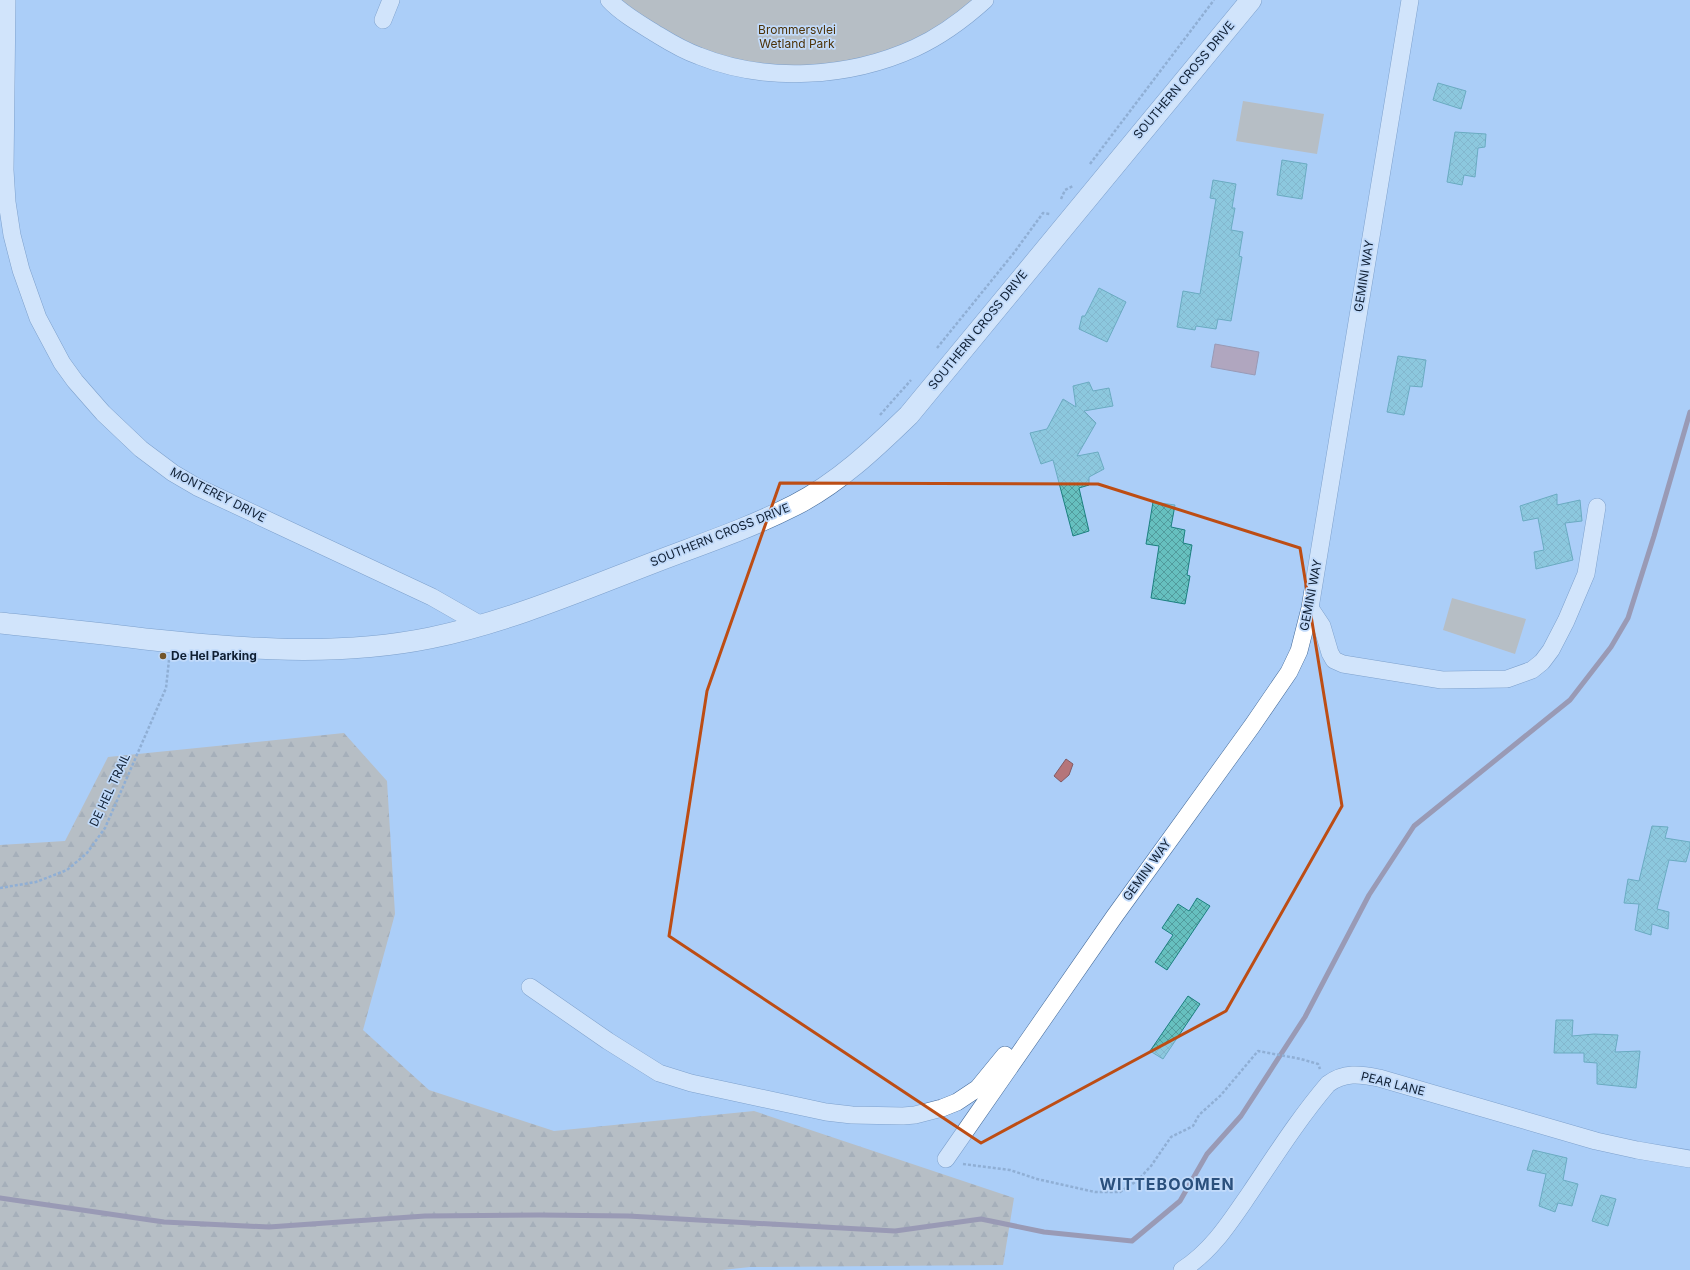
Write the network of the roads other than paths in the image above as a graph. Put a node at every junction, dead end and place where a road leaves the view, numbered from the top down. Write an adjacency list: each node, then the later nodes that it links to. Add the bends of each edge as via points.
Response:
1 (8, 0): 11 (street, MONTEREY DRIVE, via 5,170 12,235 20,270 38,318 62,363 75,381 102,413 141,449 173,473 278,526 432,597)
2 (391, 0): 7 (street)
3 (609, 0): 4 (street, via 641,25 699,56 775,74 829,71 887,59 940,34)
4 (985, 0)
5 (1251, 0): 11 (street, SOUTHERN CROSS DRIVE, via 909,415 854,466 796,504 733,532 580,591)
6 (1410, 0): 9 (street, GEMINI WAY)
7 (383, 20)
8 (1597, 507): 9 (street, via 1586,574 1566,621 1542,662 1532,670 1508,679 1442,680 1343,664 1334,660 1322,626)
9 (1310, 608): 12 (street, GEMINI WAY, via 1298,651 1289,672)
10 (0, 623): 11 (street, SOUTHERN CROSS DRIVE, via 263,650 352,647 427,638)
11 (481, 625)
12 (1114, 917): 13 (street, via 1106,919 1098,928 983,1083 957,1102 915,1115 852,1115 826,1112 691,1083 659,1073); 14 (street, GEMINI WAY)
13 (530, 987)
14 (949, 1156)
15 (1690, 1159): 16 (street, PEAR LANE, via 1596,1141 1364,1075 1338,1077 1328,1084 1283,1145 1220,1237 1199,1259)
16 (1182, 1270)

